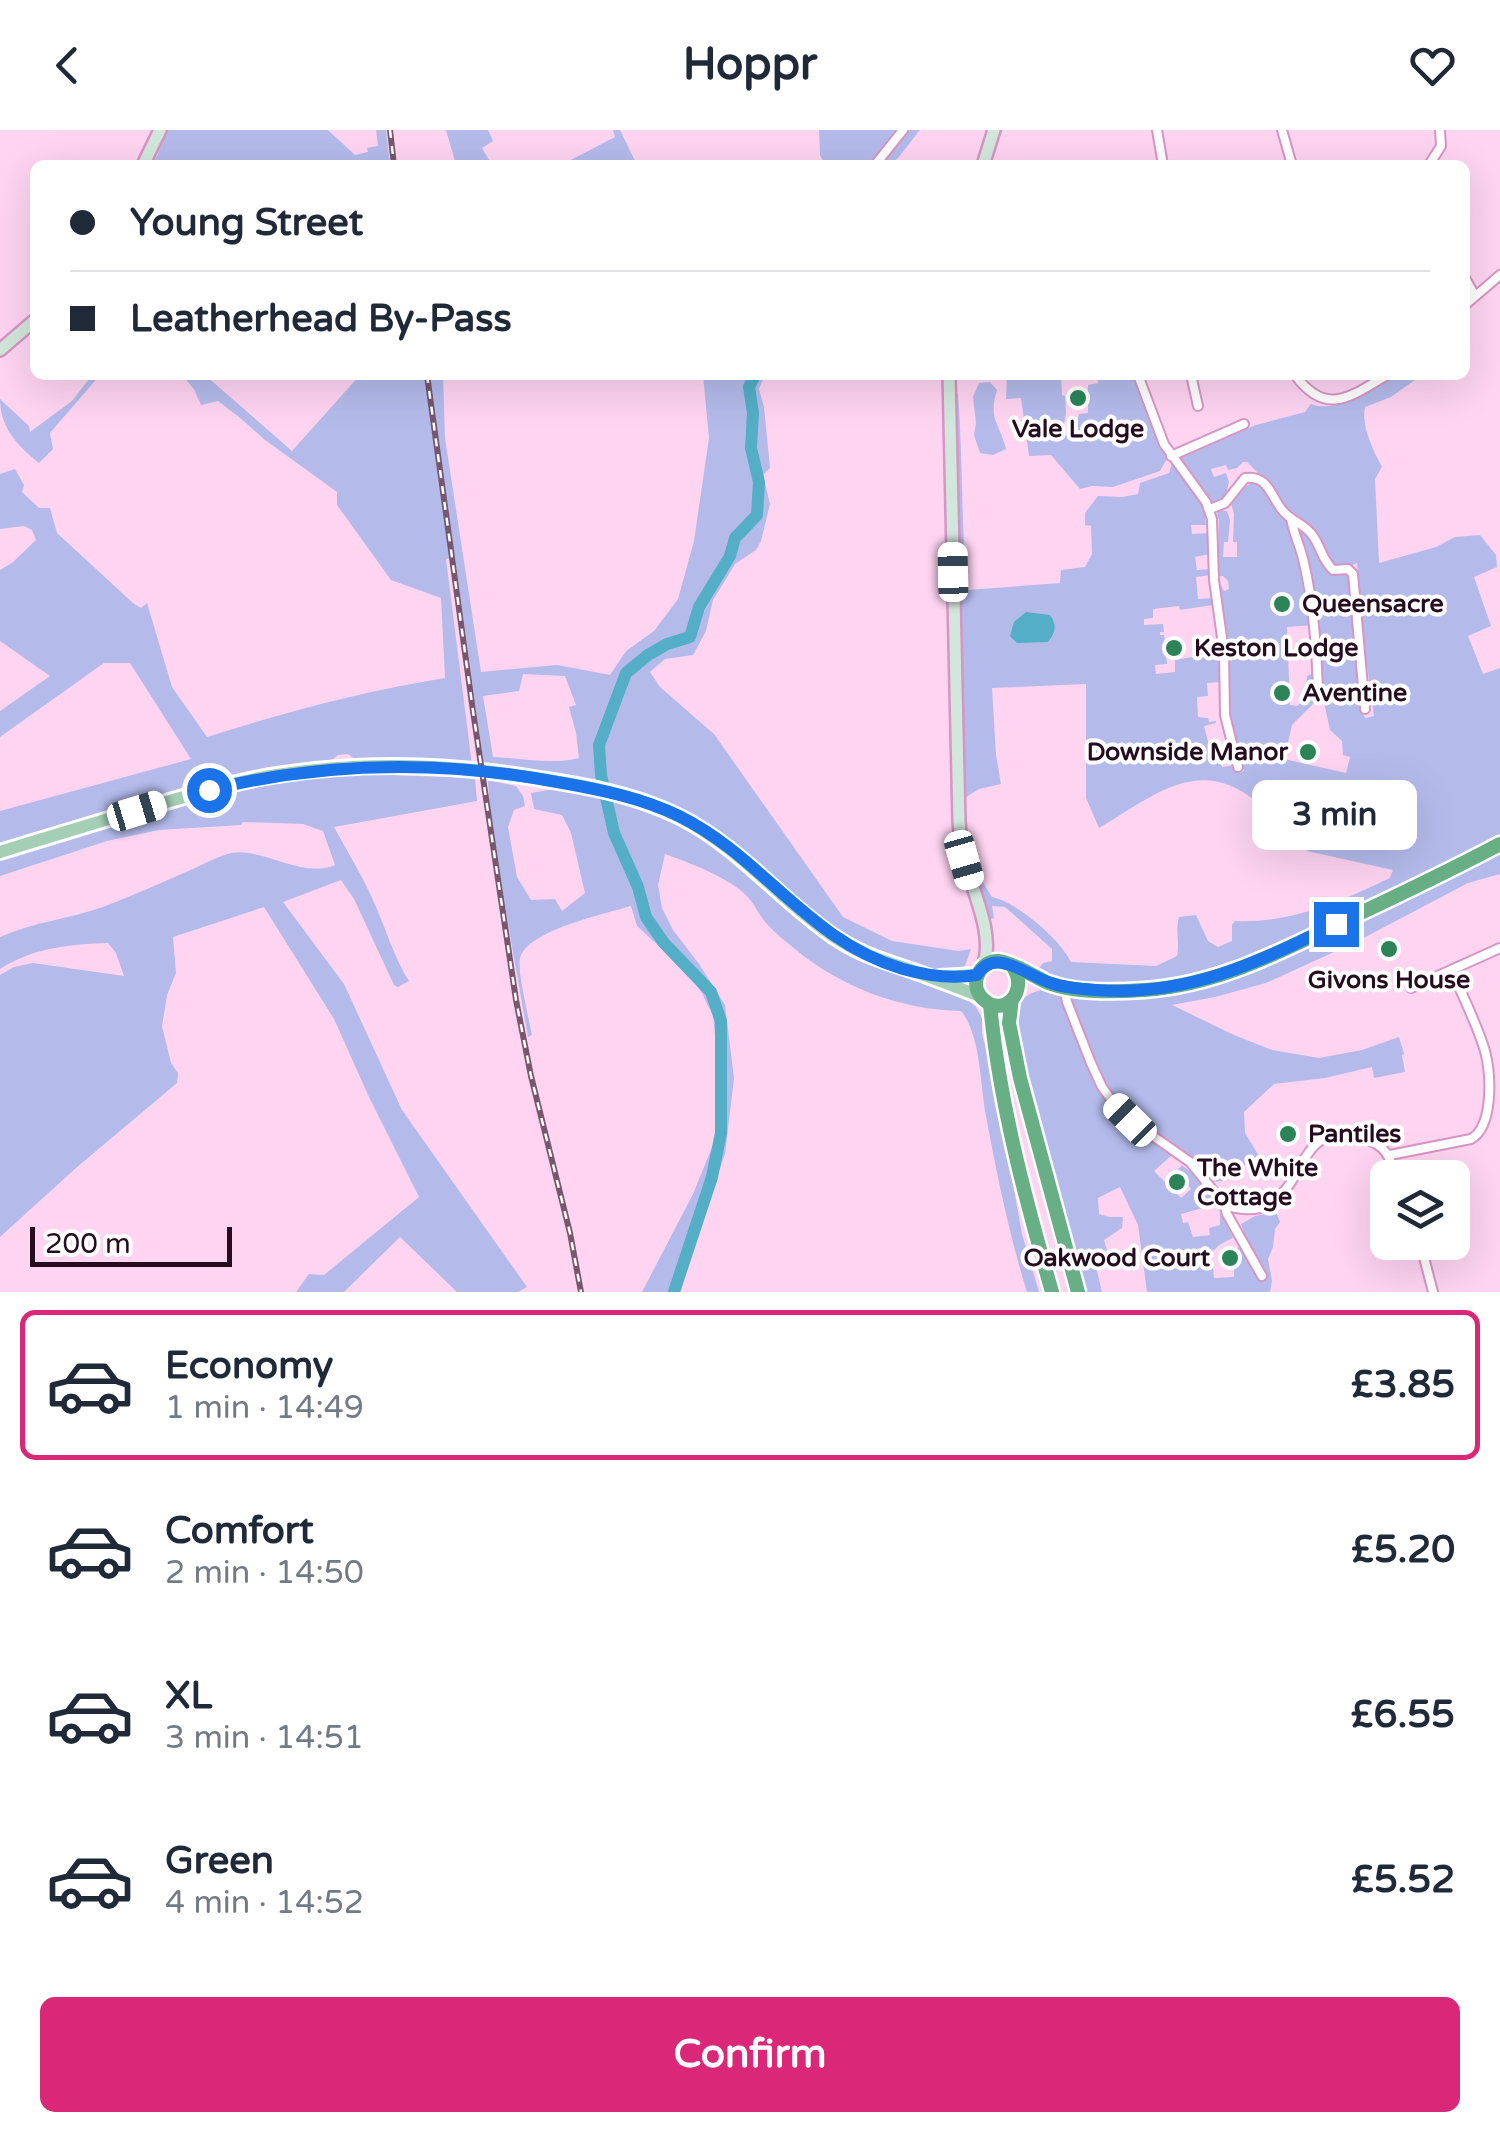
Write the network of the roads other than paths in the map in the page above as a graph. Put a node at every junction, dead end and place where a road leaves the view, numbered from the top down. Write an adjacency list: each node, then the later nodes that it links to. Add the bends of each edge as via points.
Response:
1 (160, 130): 7 (main road)
2 (903, 130): 8 (street)
3 (994, 130): 9 (main road)
4 (1158, 130): 10 (street)
5 (1282, 130): 11 (street)
6 (1440, 130): 12 (street, via 1441,146)
7 (145, 160)
8 (879, 160)
9 (985, 160)
10 (1162, 160)
11 (1291, 160)
12 (1432, 160)
13 (1500, 275): 15 (street)
14 (1470, 287): 15 (street)
15 (1475, 296): 16 (street)
16 (1470, 300)
17 (30, 324): 18 (main road)
18 (0, 350)
19 (949, 380): 34 (main road, via 959,821)
20 (1140, 380): 26 (street)
21 (1192, 380): 24 (street)
22 (1300, 380): 23 (street, via 1331,400)
23 (1377, 380)
24 (1198, 406)
25 (1244, 424): 26 (street)
26 (1171, 456): 27 (street)
27 (1210, 509): 28 (street, via 1225,503 1245,478 1256,478); 31 (street, via 1225,715)
28 (1290, 518): 29 (street, via 1308,580); 30 (street, via 1315,538 1333,570 1353,574)
29 (1318, 695)
30 (1365, 709)
31 (1238, 766)
32 (1500, 844): 40 (highway, via 1214,978 1140,990)
33 (0, 852): 39 (main road, via 209,790 306,770 386,765 505,773 639,800 677,815 728,846 849,947)
34 (987, 939): 36 (main road); 37 (main road)
35 (1500, 948): 38 (street)
36 (1008, 964): 37 (highway, via 996,961); 40 (highway); 42 (highway, via 1019,977)
37 (980, 971): 39 (main road); 43 (highway, via 976,989)
38 (1452, 971): 41 (street); 44 (street, via 1486,1054 1486,1119 1470,1139)
39 (932, 977): 43 (main road)
40 (1056, 984): 42 (highway); 46 (street, via 1112,1102 1190,1162)
41 (1411, 988)
42 (1015, 996): 43 (highway, via 1002,1005); 50 (highway, via 1010,1023 1020,1078)
43 (984, 1000): 49 (highway)
44 (1390, 1155): 45 (street); 46 (street, via 1374,1142 1336,1134 1309,1150 1270,1204)
45 (1391, 1160)
46 (1224, 1204): 48 (street)
47 (1425, 1260): 51 (street)
48 (1262, 1276)
49 (1052, 1292)
50 (1078, 1292)
51 (1433, 1292)

